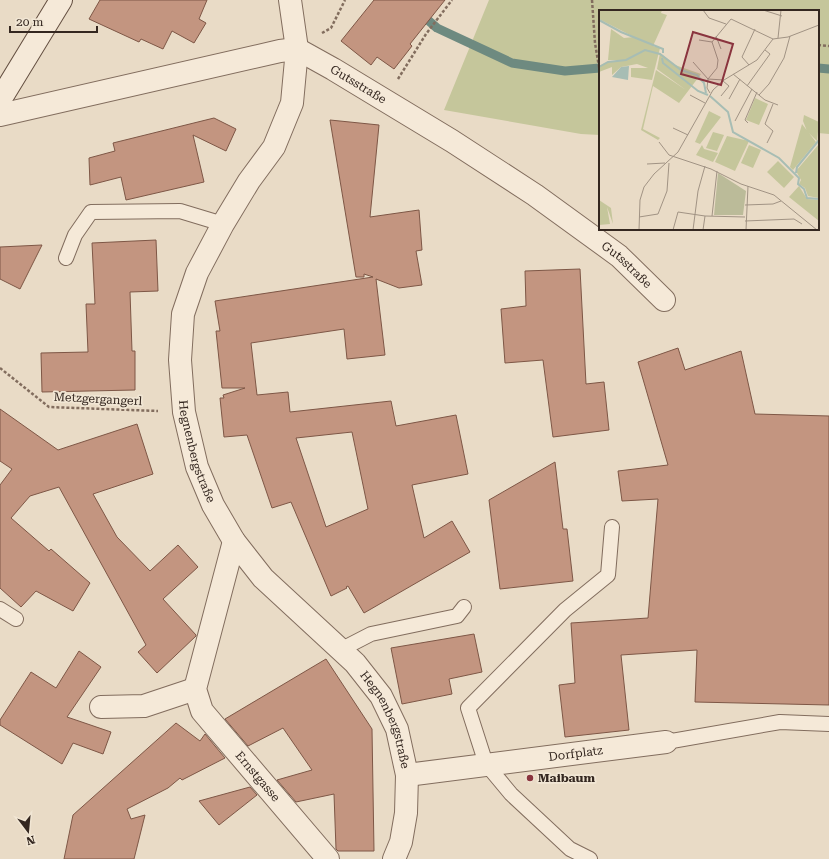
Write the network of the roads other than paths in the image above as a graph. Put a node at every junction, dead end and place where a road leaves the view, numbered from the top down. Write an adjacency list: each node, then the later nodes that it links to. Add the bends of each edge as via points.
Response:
1 (62, 0): 4 (street)
2 (290, 0): 3 (street, Hegnenbergstraße)
3 (297, 49): 5 (street, via 272,52); 6 (street, Hegnenbergstraße, via 292,103 274,147); 8 (street, Gutsstraße, via 452,141 535,195 620,256)
4 (2, 93)
5 (0, 115)
6 (223, 224): 7 (lane, via 180,211 91,212 75,235); 10 (street, Hegnenbergstraße, via 197,273 183,314 180,360 184,412 197,467 213,505)
7 (66, 258)
8 (664, 300)
9 (612, 527): 19 (lane, via 608,575 565,610 468,708)
10 (234, 541): 14 (street, Hegnenbergstraße, via 263,578); 15 (street)
11 (464, 607): 14 (lane, via 457,616 371,634)
12 (0, 609): 13 (lane)
13 (16, 619)
14 (340, 650): 20 (street, Hegnenbergstraße, via 355,663 381,696 397,729)
15 (195, 689): 16 (street, via 144,706); 21 (street, Ernstgasse, via 202,710)
16 (101, 707)
17 (829, 724): 18 (lane, via 780,722)
18 (666, 742): 19 (street, Dorfplatz)
19 (486, 764): 20 (street, Dorfplatz); 23 (lane, via 511,794 570,849)
20 (407, 775): 22 (street, Hegnenbergstraße, via 406,813)
21 (328, 859)
22 (394, 859)
23 (590, 859)

